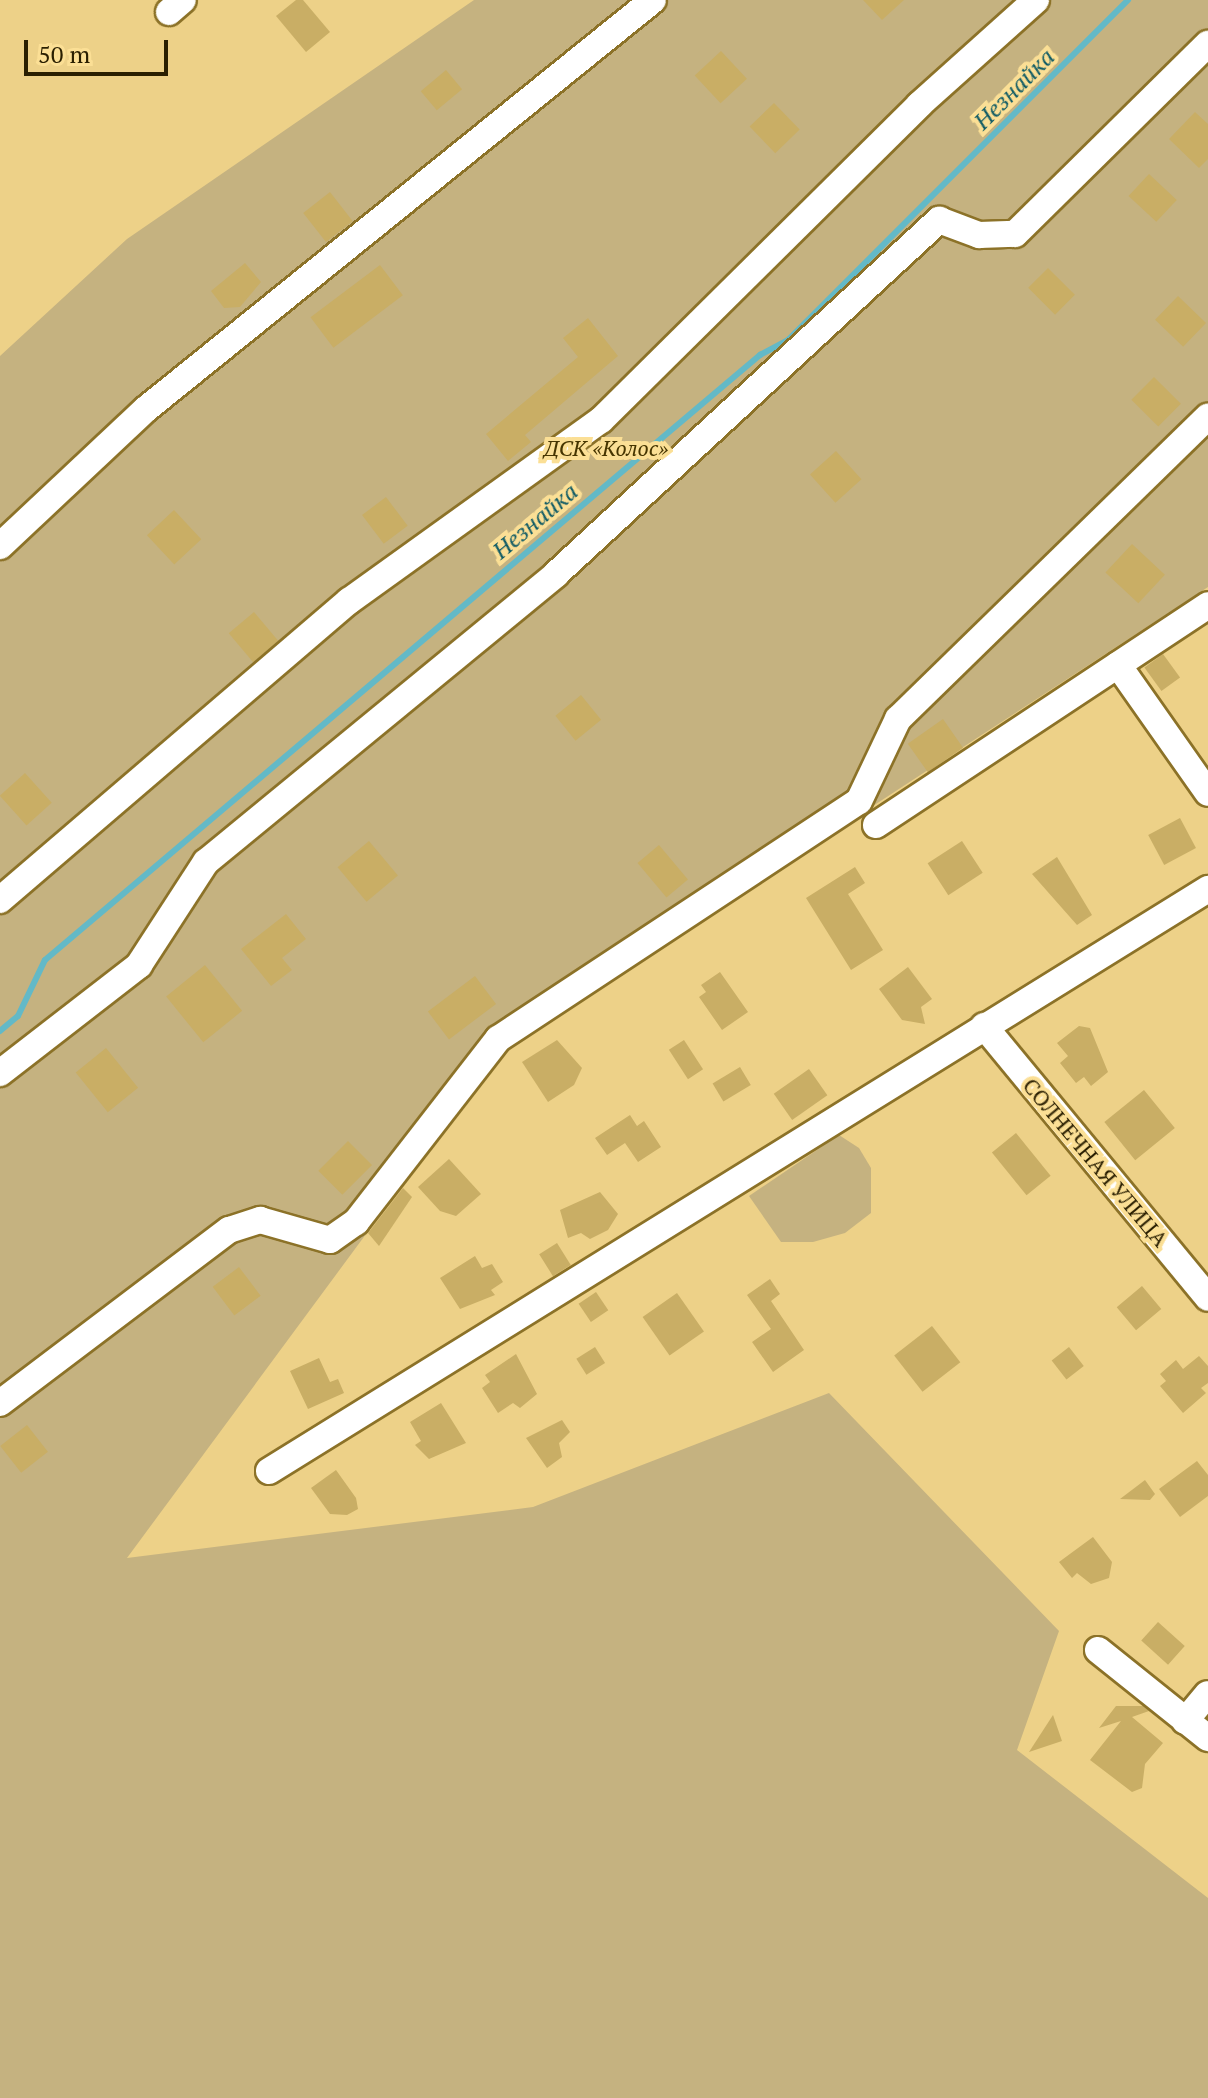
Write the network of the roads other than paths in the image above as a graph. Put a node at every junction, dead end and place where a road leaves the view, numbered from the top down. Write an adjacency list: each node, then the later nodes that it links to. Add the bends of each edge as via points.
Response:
1 (653, 0): 5 (street, via 146,409)
2 (1036, 0): 11 (street, via 897,127 601,420 349,601)
3 (1208, 44): 13 (street, via 1015,234 979,235 939,220 556,574 206,862 139,965)
4 (1208, 416): 15 (street, via 898,719 859,801 498,1039 356,1222 330,1240 260,1220 229,1230)
5 (0, 546)
6 (1208, 605): 7 (street)
7 (1118, 665): 8 (street); 9 (street)
8 (1208, 793)
9 (876, 825)
10 (1208, 889): 12 (street)
11 (0, 900)
12 (984, 1026): 14 (street, СОЛНЕЧНАЯ УЛИЦА); 16 (street)
13 (0, 1073)
14 (1208, 1298)
15 (0, 1403)
16 (269, 1471)
17 (1098, 1650): 19 (street)
18 (1208, 1694): 19 (street)
19 (1185, 1721): 20 (street)
20 (1208, 1738)

